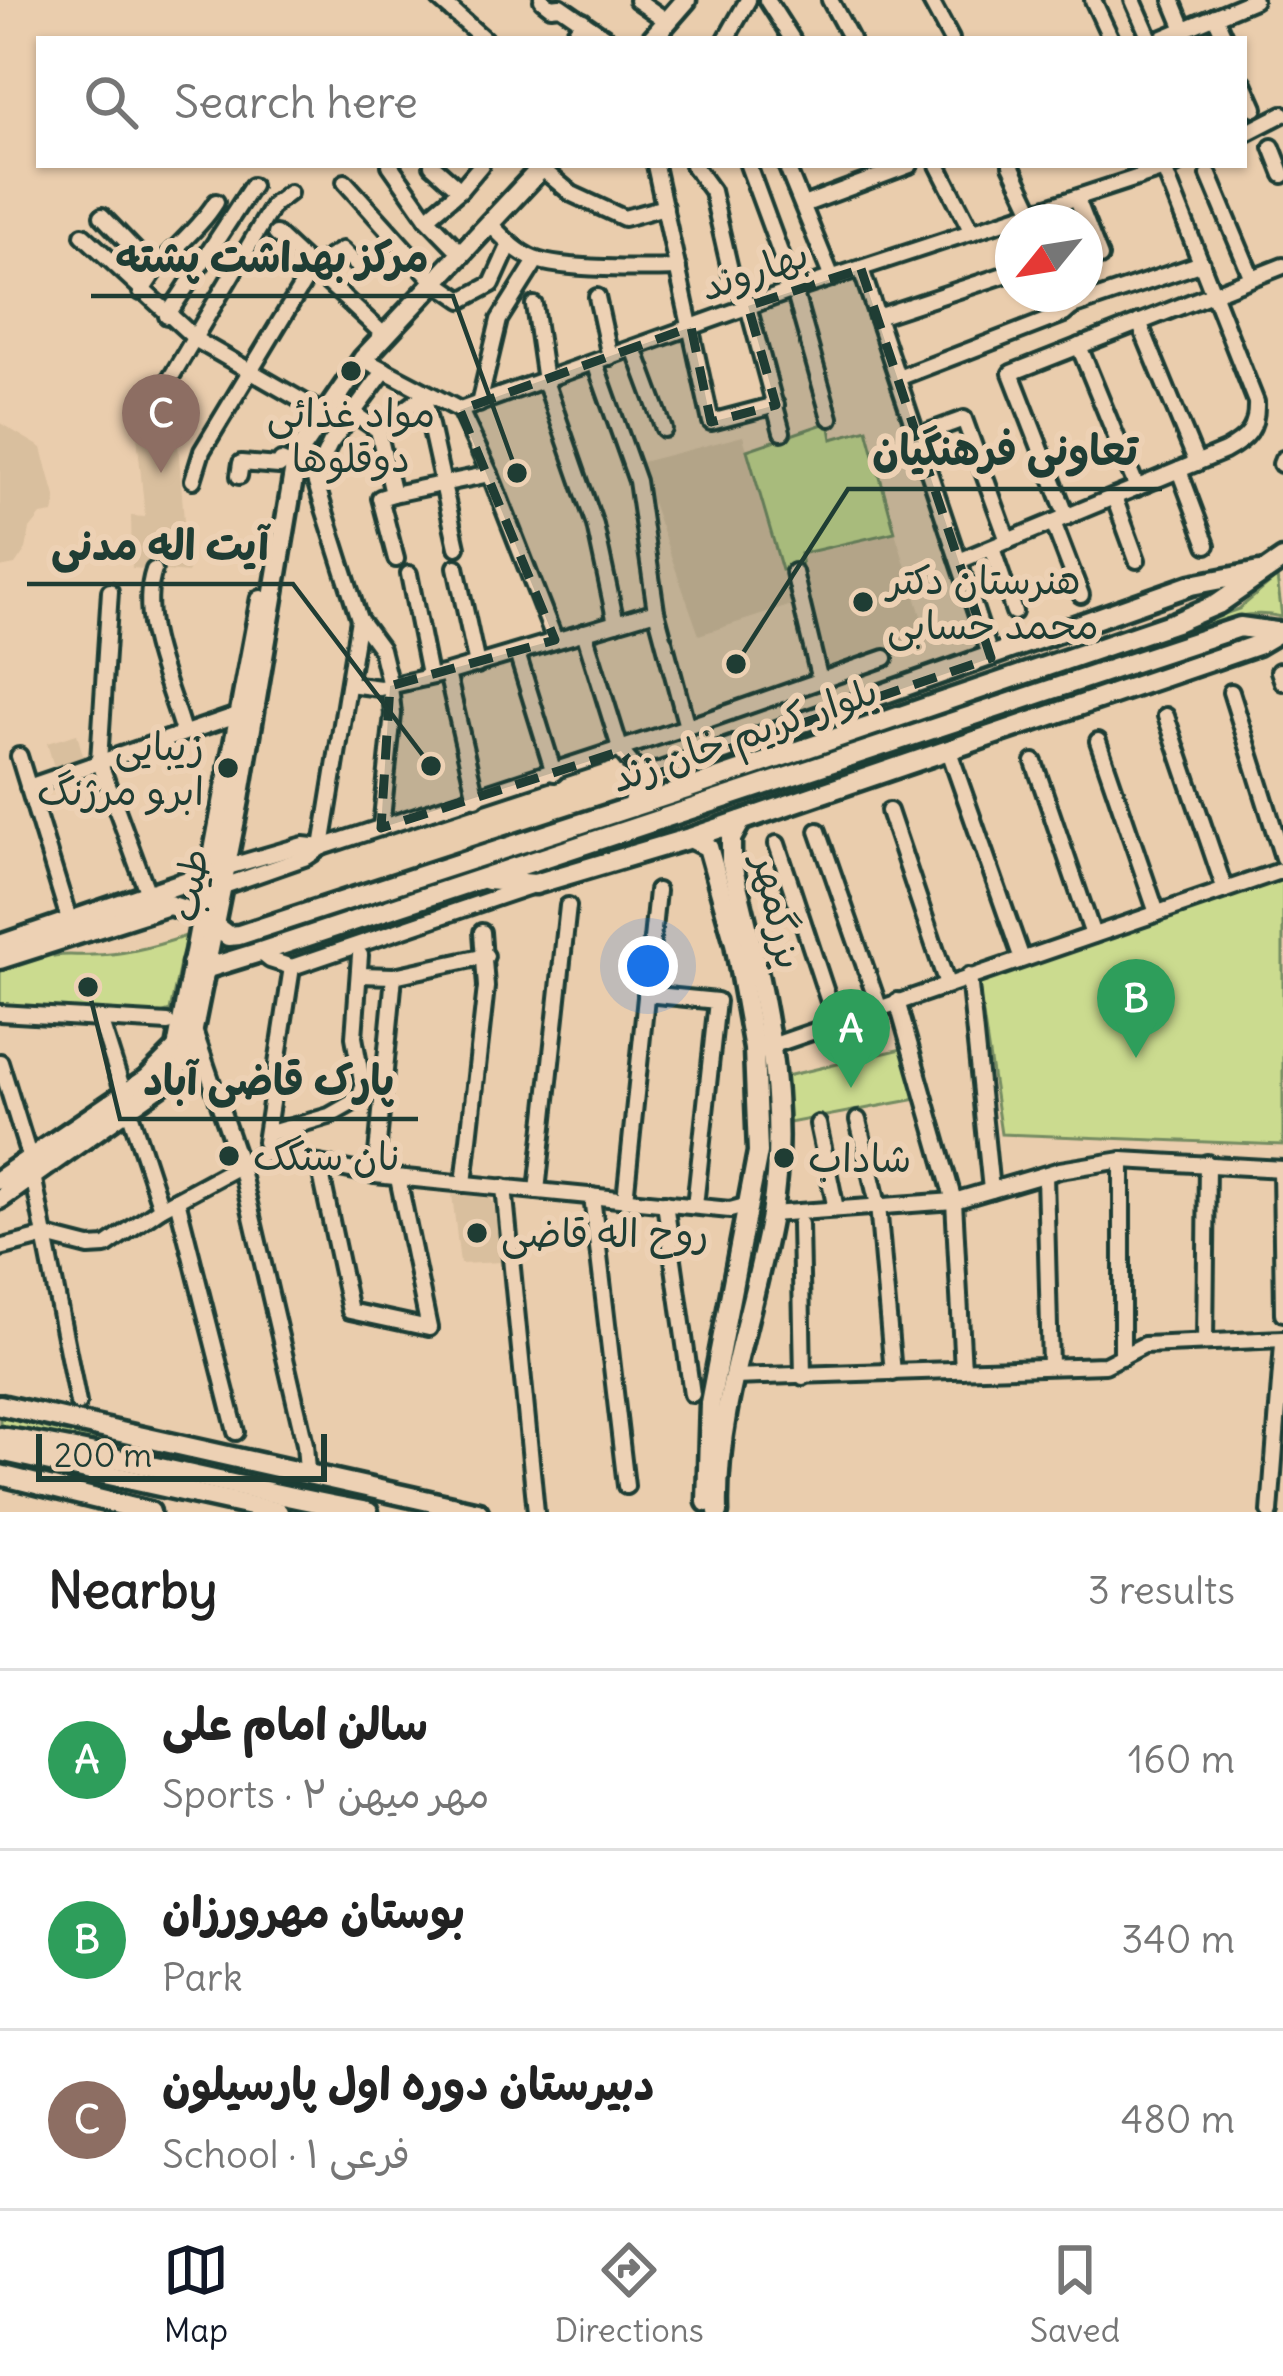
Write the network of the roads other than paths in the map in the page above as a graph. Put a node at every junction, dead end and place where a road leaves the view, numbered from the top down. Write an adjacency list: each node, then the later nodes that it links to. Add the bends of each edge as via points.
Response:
1 (440, 0): 17 (street)
2 (542, 0): 14 (street)
3 (637, 0): 15 (street)
4 (686, 0): 15 (main road)
5 (748, 0): 21 (street)
6 (767, 0): 22 (street)
7 (830, 0): 23 (street)
8 (930, 0): 24 (street)
9 (1093, 0): 25 (street)
10 (1133, 0): 26 (street)
11 (1172, 0): 16 (street)
12 (1250, 1): 13 (street)
13 (1215, 16): 16 (street); 28 (street)
14 (584, 21): 18 (street); 19 (street)
15 (667, 22): 20 (main road)
16 (1184, 29): 27 (street)
17 (481, 36)
18 (573, 36)
19 (604, 36)
20 (655, 36)
21 (728, 36)
22 (790, 36)
23 (849, 36)
24 (949, 36)
25 (1110, 36)
26 (1149, 36)
27 (1167, 36)
28 (1224, 36)
29 (1247, 90): 30 (street)
30 (1255, 108)
31 (1283, 114): 32 (street)
32 (1247, 132)
33 (1272, 147): 49 (street)
34 (392, 168): 62 (street)
35 (436, 168): 52 (street)
36 (478, 168): 52 (street)
37 (540, 168): 63 (main road, طیب)
38 (544, 168): 60 (street, via 572,194 624,218)
39 (656, 168): 60 (street)
40 (695, 168): 88 (street, via 712,191 731,274)
41 (749, 168): 82 (street)
42 (787, 168): 59 (street)
43 (902, 168): 59 (street)
44 (940, 168): 65 (street)
45 (1012, 168): 56 (street)
46 (1167, 168): 54 (street, بهاروند)
47 (1170, 168): 71 (street)
48 (1209, 175): 80 (street)
49 (1283, 175)
50 (345, 182): 81 (street)
51 (252, 186): 90 (street)
52 (460, 190): 62 (street)
53 (290, 193): 95 (street, via 273,205)
54 (1077, 199): 57 (street, بهاروند); 58 (street)
55 (216, 202): 77 (street)
56 (1030, 204)
57 (1066, 204)
58 (1079, 204)
59 (803, 205): 78 (street)
60 (665, 207): 74 (street)
61 (102, 216): 77 (street)
62 (427, 218): 69 (street)
63 (489, 223): 68 (street); 69 (main road, طیب)
64 (995, 227): 65 (street, بهاروند)
65 (972, 232): 75 (street, بهاروند)
66 (276, 233): 73 (street)
67 (82, 235): 83 (street)
68 (510, 244): 70 (street); 81 (street, via 492,284 462,300)
69 (460, 252): 81 (main road, طیب)
70 (536, 261): 74 (street); 105 (street, via 499,320)
71 (1202, 263): 84 (street); 85 (street)
72 (358, 266): 73 (street, via 342,250)
73 (314, 267): 94 (street); 101 (street)
74 (678, 268): 93 (street)
75 (861, 269): 78 (street, بهاروند); 91 (street)
76 (1282, 269): 80 (street)
77 (154, 271): 83 (street)
78 (832, 278): 82 (street, بهاروند)
79 (995, 278): 91 (street)
80 (1252, 278): 85 (street)
81 (433, 280): 94 (main road, طیب)
82 (794, 290): 88 (street, بهاروند); 111 (street)
83 (141, 292): 90 (street)
84 (1103, 292)
85 (1214, 292): 92 (street); 116 (street, via 1257,421 1246,440)
86 (597, 298): 99 (street)
87 (534, 305): 103 (street)
88 (748, 306): 93 (street, بهاروند); 106 (street)
89 (1065, 312): 102 (street)
90 (166, 316): 95 (street)
91 (877, 317): 102 (street)
92 (1139, 322): 96 (street); 116 (street)
93 (691, 327): 97 (street, بهاروند); 106 (street, via 711,422)
94 (385, 334): 98 (main road, طیب)
95 (195, 339): 101 (street); 107 (street)
96 (1079, 346): 124 (street); 127 (street, via 1011,373)
97 (634, 349): 99 (street, بهاروند); 112 (street)
98 (363, 359): 100 (street); 108 (main road, طیب)
99 (602, 360): 103 (street, بهاروند); 143 (street, via 637,481)
100 (385, 370): 104 (street); 110 (street)
101 (249, 371): 108 (street); 122 (street)
102 (898, 378): 115 (street)
103 (545, 381): 105 (street, بهاروند); 146 (street, via 596,525)
104 (426, 394): 109 (street); 113 (street); 123 (street)
105 (479, 404): 109 (street, بهاروند)
106 (776, 405): 114 (street)
107 (154, 406)
108 (329, 407): 110 (street); 117 (main road, طیب)
109 (460, 410): 119 (street)
110 (353, 413): 113 (street); 121 (street)
111 (830, 418)
112 (664, 429)
113 (378, 430): 125 (street)
114 (782, 432)
115 (917, 436): 128 (street, via 964,418); 135 (street)
116 (1197, 463): 118 (street)
117 (294, 465): 120 (street, via 241,463); 121 (street); 160 (main road, طیب)
118 (1179, 470): 124 (street); 129 (street)
119 (490, 475): 123 (street); 149 (street)
120 (239, 476)
121 (314, 477): 145 (street)
122 (193, 480)
123 (445, 484): 125 (street); 130 (street)
124 (1137, 488): 126 (street)
125 (394, 494): 132 (street, via 380,498)
126 (1114, 497): 127 (street); 133 (street)
127 (1060, 519): 128 (street); 142 (street)
128 (1008, 541): 131 (street)
129 (1207, 545)
130 (457, 547)
131 (992, 548): 135 (street); 144 (street)
132 (396, 560)
133 (1137, 560)
134 (1283, 560): 139 (main road, بلوار کریم خان زند)
135 (959, 561): 152 (street)
136 (456, 567): 153 (street)
137 (154, 570): 163 (street, via 146,595)
138 (794, 572): 156 (street)
139 (1264, 572): 152 (main road, via 1191,585); 174 (main road, بلوار کریم خان زند, via 1176,622)
140 (409, 574): 155 (street)
141 (110, 591): 168 (street)
142 (1081, 595)
143 (656, 611): 146 (street); 162 (street)
144 (1014, 612)
145 (358, 620): 157 (street); 158 (street, via 381,649)
146 (616, 622): 147 (street)
147 (584, 632): 149 (street); 165 (street)
148 (1281, 633): 166 (main road, بزرگمهر); 185 (main road, بلوار کریم خان زند, via 1240,627)
149 (555, 640): 150 (street)
150 (517, 653): 153 (street); 170 (street)
151 (885, 658): 156 (street)
152 (991, 658): 171 (main road)
153 (476, 665): 154 (street)
154 (447, 673): 155 (street); 173 (street)
155 (429, 675): 158 (street)
156 (820, 681): 162 (street)
157 (349, 684): 158 (street); 181 (street)
158 (390, 686): 177 (street)
159 (1231, 692): 182 (street)
160 (247, 714): 163 (street); 184 (main road, طیب)
161 (1166, 716): 187 (street)
162 (687, 727): 165 (street)
163 (183, 732): 168 (street)
164 (1098, 741): 191 (street)
165 (621, 751): 170 (street); 171 (street)
166 (949, 751): 176 (main road, بزرگمهر); 202 (street)
167 (19, 756): 172 (street)
168 (99, 760): 172 (street); 189 (street)
169 (1034, 762): 196 (street)
170 (554, 772): 173 (street)
171 (640, 774): 174 (main road)
172 (28, 787): 193 (street)
173 (476, 798): 177 (street)
174 (632, 807): 195 (main road, بلوار کریم خان زند)
175 (889, 811): 209 (street)
176 (741, 820): 179 (main road); 198 (main road, بزرگمهر, via 731,861)
177 (381, 828): 181 (street)
178 (818, 831): 212 (street)
179 (690, 838): 186 (main road); 198 (main road, بزرگمهر, via 708,847)
180 (777, 844): 215 (street)
181 (322, 847): 184 (street, via 304,845)
182 (1283, 858)
183 (1283, 870): 187 (street)
184 (227, 875): 189 (main road); 192 (main road, طیب)
185 (476, 880): 186 (main road); 200 (main road, بلوار کریم خان زند)
186 (535, 884): 199 (street)
187 (1225, 890): 191 (street)
188 (657, 891): 210 (street)
189 (148, 894): 193 (main road)
190 (568, 906): 238 (street)
191 (1157, 913): 196 (street)
192 (208, 921): 193 (main road, via 169,905); 195 (main road, via 228,936); 204 (main road, طیب)
193 (72, 928): 197 (main road); 203 (main road)
194 (482, 932): 201 (street)
195 (242, 934): 200 (main road, via 239,942)
196 (1093, 935): 202 (street)
197 (0, 945)
198 (744, 948): 218 (main road, بزرگمهر, via 766,1007); 245 (main road, بزرگمهر, via 758,1151)
199 (361, 949): 205 (street); 206 (street)
200 (254, 953): 204 (main road, بلوار کریم خان زند); 205 (street)
201 (486, 956): 207 (street); 235 (street)
202 (1022, 958): 208 (street)
203 (0, 959)
204 (200, 966): 217 (main road, طیب); 220 (main road, طیب, via 177,1048)
205 (292, 967): 223 (street)
206 (359, 975): 207 (street); 223 (street, via 359,1099)
207 (394, 976): 232 (street)
208 (969, 976): 209 (street); 237 (street)
209 (946, 984): 211 (street)
210 (646, 994): 241 (street); 247 (street, via 717,1001)
211 (897, 1000): 212 (street); 243 (street)
212 (879, 1007): 215 (street)
213 (0, 1013): 214 (street)
214 (100, 1019): 216 (street); 220 (street)
215 (836, 1022): 218 (street)
216 (168, 1023)
217 (194, 1030): 220 (main road, طیب, via 188,1054 165,1082); 228 (street)
218 (770, 1046): 250 (main road, بزرگمهر)
219 (0, 1062): 229 (street)
220 (126, 1101): 229 (main road, طیب); 248 (street)
221 (858, 1120): 246 (street)
222 (818, 1124): 249 (street)
223 (266, 1134): 224 (street)
224 (263, 1153): 227 (street); 228 (street)
225 (1122, 1160): 226 (street); 231 (street); 258 (street)
226 (1207, 1163): 230 (street); 257 (street)
227 (319, 1164): 232 (street); 233 (street, via 350,1312 429,1328)
228 (240, 1166): 242 (street); 270 (street)
229 (32, 1167): 234 (main road, طیب); 240 (main road, طیب); 252 (street)
230 (1282, 1169): 254 (street)
231 (1046, 1174): 237 (street); 259 (street)
232 (375, 1175): 233 (street)
233 (398, 1178): 235 (street)
234 (0, 1180)
235 (464, 1184): 236 (street)
236 (504, 1187): 238 (street); 280 (street)
237 (991, 1190): 243 (street)
238 (537, 1191): 239 (street)
239 (592, 1196): 241 (street); 272 (street)
240 (0, 1199)
241 (625, 1199): 244 (street)
242 (177, 1200): 248 (street); 267 (street)
243 (954, 1201): 246 (street); 260 (street)
244 (665, 1204): 247 (street); 264 (street)
245 (749, 1205): 247 (street); 255 (main road, بزرگمهر)
246 (878, 1205): 249 (street); 261 (street)
247 (695, 1207)
248 (161, 1208): 252 (street, via 106,1246)
249 (836, 1210): 250 (street)
250 (772, 1214): 255 (main road, بزرگمهر)
251 (800, 1224): 263 (street)
252 (46, 1236): 253 (street); 265 (street)
253 (0, 1248)
254 (1283, 1313)
255 (736, 1323): 262 (main road, بزرگمهر); 281 (main road, بزرگمهر, via 710,1403)
256 (1283, 1341): 257 (street); 283 (street)
257 (1205, 1342): 258 (street, via 1144,1345)
258 (1122, 1357): 259 (street, via 1105,1366)
259 (1050, 1366): 260 (street)
260 (963, 1370): 261 (street)
261 (893, 1373): 263 (street)
262 (733, 1377): 263 (street); 282 (main road, بزرگمهر)
263 (803, 1377)
264 (692, 1394)
265 (78, 1403)
266 (0, 1406): 270 (main road)
267 (236, 1432)
268 (0, 1437): 277 (main road)
269 (0, 1451): 276 (main road)
270 (307, 1471): 273 (main road)
271 (0, 1475): 274 (main road)
272 (626, 1486)
273 (409, 1495): 278 (main road); 279 (main road)
274 (80, 1503): 275 (main road)
275 (150, 1512)
276 (278, 1512)
277 (368, 1512)
278 (439, 1512)
279 (478, 1512)
280 (536, 1512)
281 (707, 1512)
282 (718, 1512)
283 (1270, 1512)

